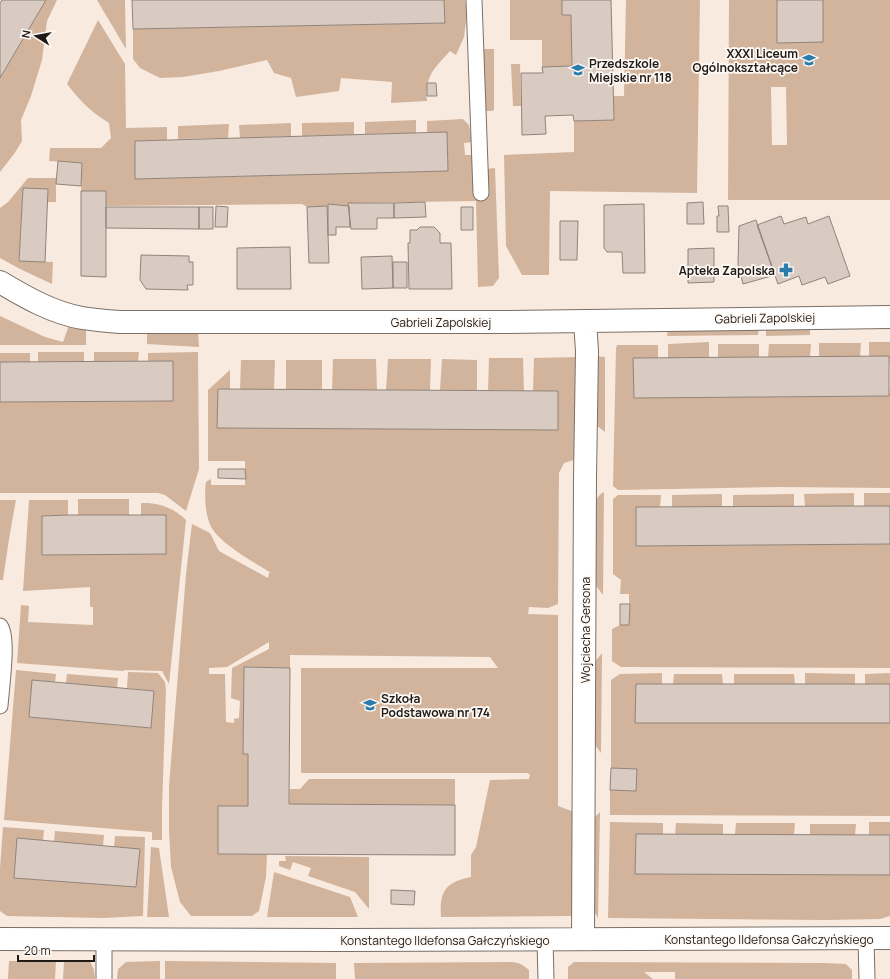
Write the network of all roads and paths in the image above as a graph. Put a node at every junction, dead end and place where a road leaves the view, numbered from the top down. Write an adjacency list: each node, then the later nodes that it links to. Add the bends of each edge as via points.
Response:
1 (474, 0): 2 (lane)
2 (481, 193)
3 (0, 282): 5 (street, Gabrieli Zapolskiej, via 59,312 81,318 120,322)
4 (890, 317): 5 (street, Gabrieli Zapolskiej)
5 (585, 321): 11 (street, Wojciecha Gersona, via 587,351)
6 (0, 626): 7 (lane, via 3,629 4,644)
7 (0, 706)
8 (890, 938): 12 (street, Konstantego Ildefonsa Gałczyńskiego)
9 (0, 939): 10 (street, Konstantego Ildefonsa Gałczyńskiego)
10 (104, 939): 13 (street, Konstantego Ildefonsa Gałczyńskiego); 14 (lane)
11 (583, 939): 12 (street, Konstantego Ildefonsa Gałczyńskiego); 13 (street, Konstantego Ildefonsa Gałczyńskiego)
12 (866, 939): 16 (lane)
13 (545, 940): 15 (lane)
14 (104, 979)
15 (546, 979)
16 (867, 979)

